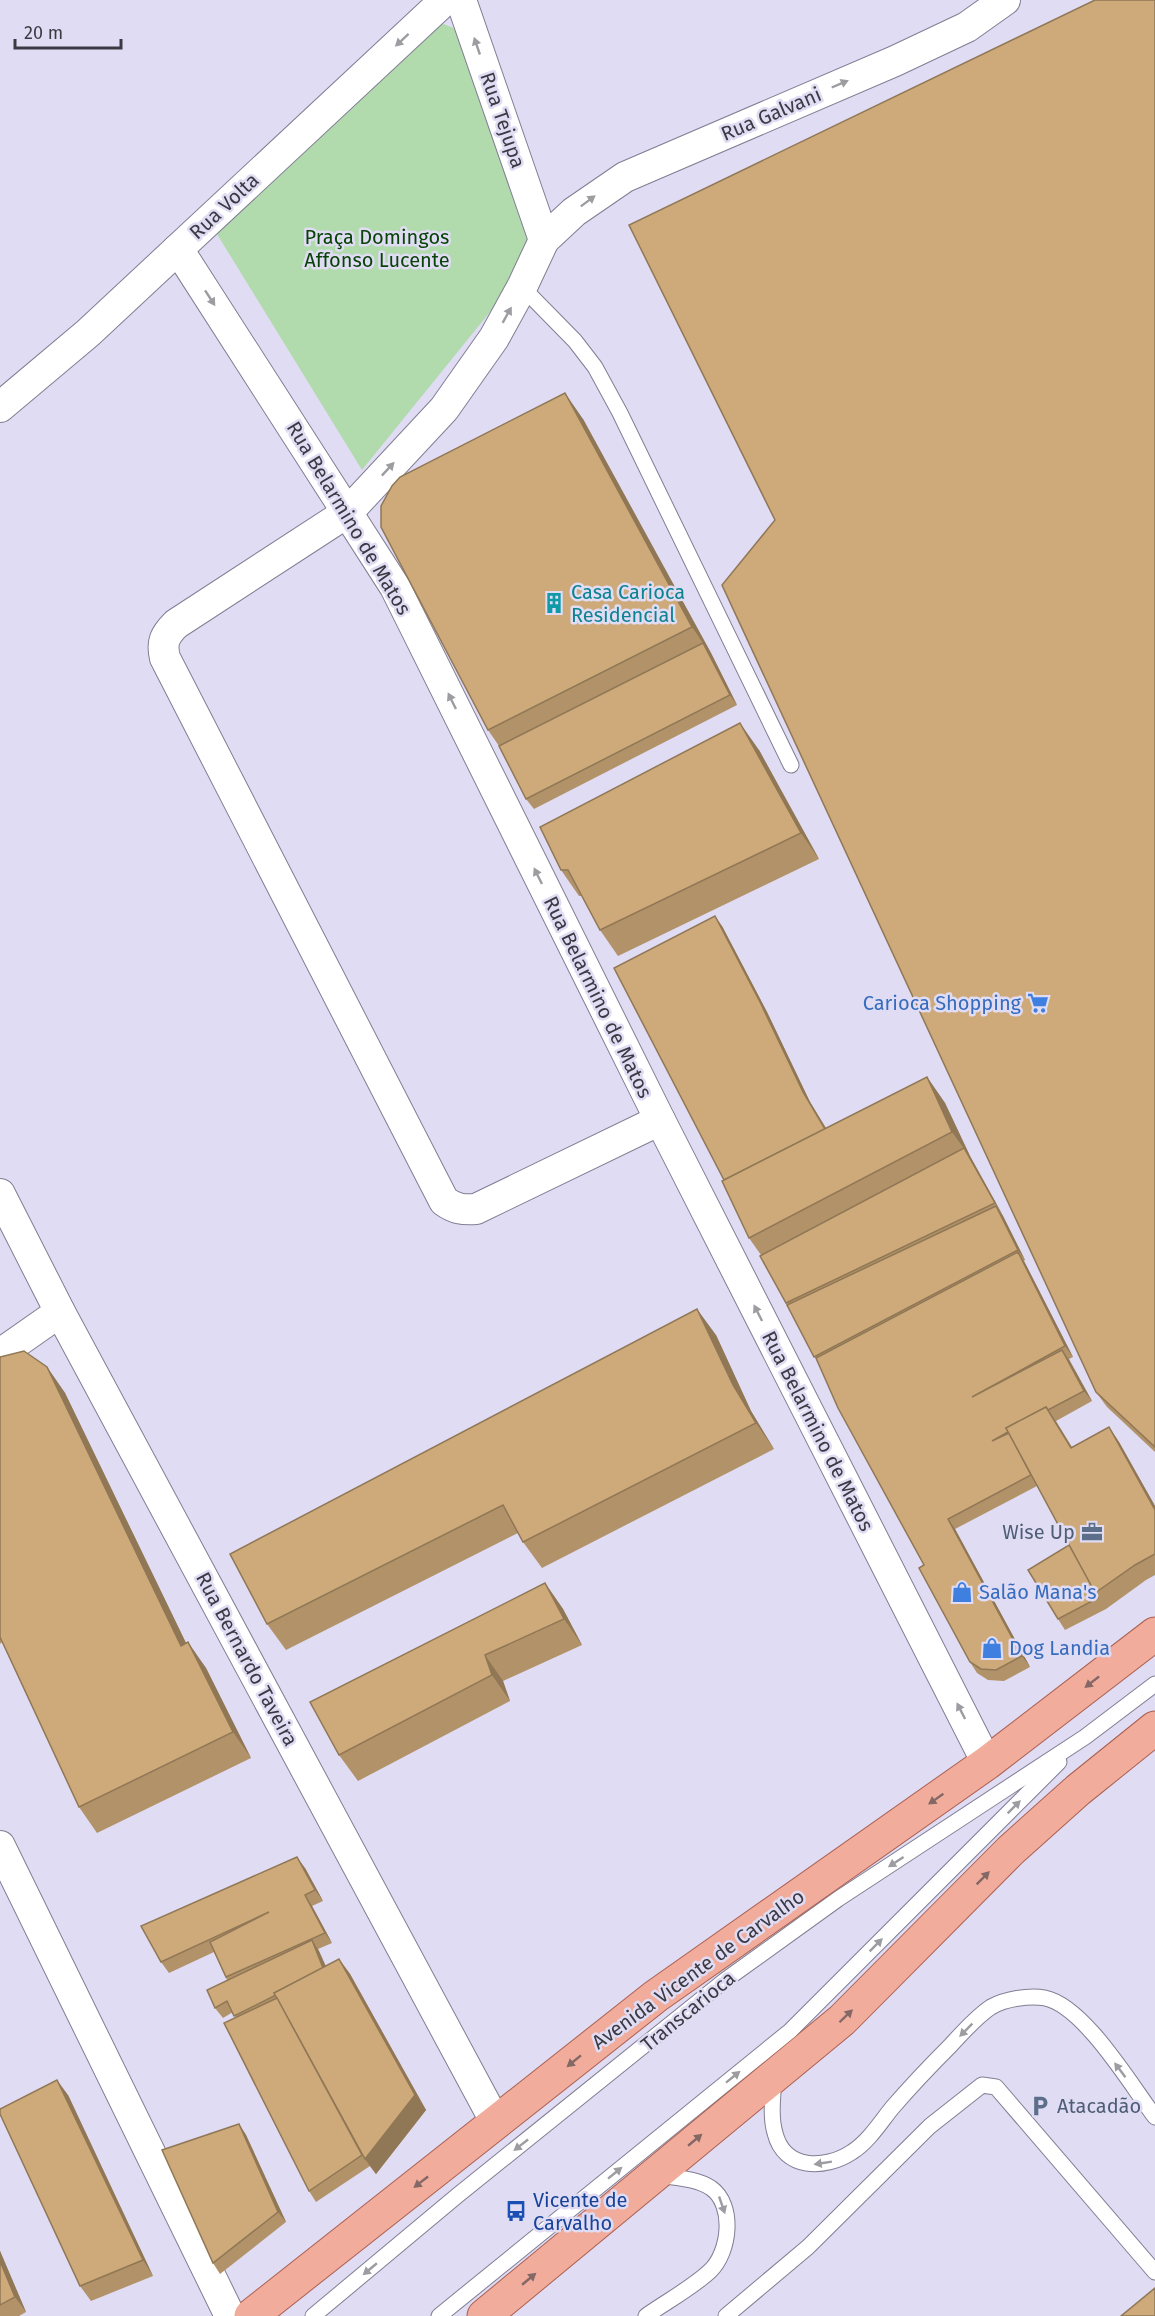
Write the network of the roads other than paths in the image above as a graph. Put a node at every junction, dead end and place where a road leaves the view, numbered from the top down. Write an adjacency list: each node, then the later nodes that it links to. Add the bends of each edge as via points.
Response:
1 (445, 0): 5 (street, Rua Volta, one-way to 5)
2 (461, 0): 4 (street, Rua Tejupa, one-way to 2)
3 (1005, 0): 4 (street, Rua Galvani, one-way to 3, via 574,212 625,177 895,61 967,27)
4 (544, 240): 6 (street)
5 (178, 249): 7 (street, Rua Volta, via 88,333); 8 (street, Rua Belarmino de Matos, one-way to 8)
6 (522, 287): 8 (street, one-way to 6, via 444,409 494,338); 9 (lane, via 595,367)
7 (0, 407)
8 (348, 512): 10 (street, Rua Belarmino de Matos, one-way to 8, via 395,587); 10 (street, via 176,624 162,645 444,1201 464,1210 476,1209)
9 (791, 765)
10 (660, 1120): 18 (street, Rua Belarmino de Matos, one-way to 10)
11 (0, 1194): 12 (street, Rua Bernardo Taveira)
12 (60, 1312): 13 (street); 22 (street, Rua Bernardo Taveira)
13 (0, 1354)
14 (1155, 1634): 18 (main road, Avenida Vicente de Carvalho, one-way to 18)
15 (1155, 1684): 17 (lane, Transcarioca)
16 (1155, 1728): 20 (main road, one-way to 16, via 842,2020 1011,1850)
17 (1085, 1737): 27 (lane, Transcarioca, one-way to 27, via 838,1899 724,1982); 28 (lane, Transcarioca, one-way to 17, via 790,2031)
18 (987, 1763): 22 (main road, Avenida Vicente de Carvalho, one-way to 22, via 656,1996)
19 (0, 1846): 25 (street)
20 (774, 2075): 21 (lane, one-way to 20, via 1094,2034 1068,2008 1045,1998 1011,2000 992,2007 918,2078 853,2152 831,2163 800,2162 782,2149 773,2120); 23 (main road, one-way to 20)
21 (1155, 2117)
22 (496, 2123): 26 (main road, Avenida Vicente de Carvalho, one-way to 26)
23 (655, 2174): 29 (main road, one-way to 23); 30 (lane, one-way to 30, via 698,2182 717,2193 722,2200 727,2233 721,2258 710,2271)
24 (1155, 2272): 31 (lane, via 996,2087 982,2085 930,2126 808,2247)
25 (230, 2316)
26 (251, 2316)
27 (314, 2316)
28 (439, 2316)
29 (484, 2316)
30 (646, 2316)
31 (726, 2316)

